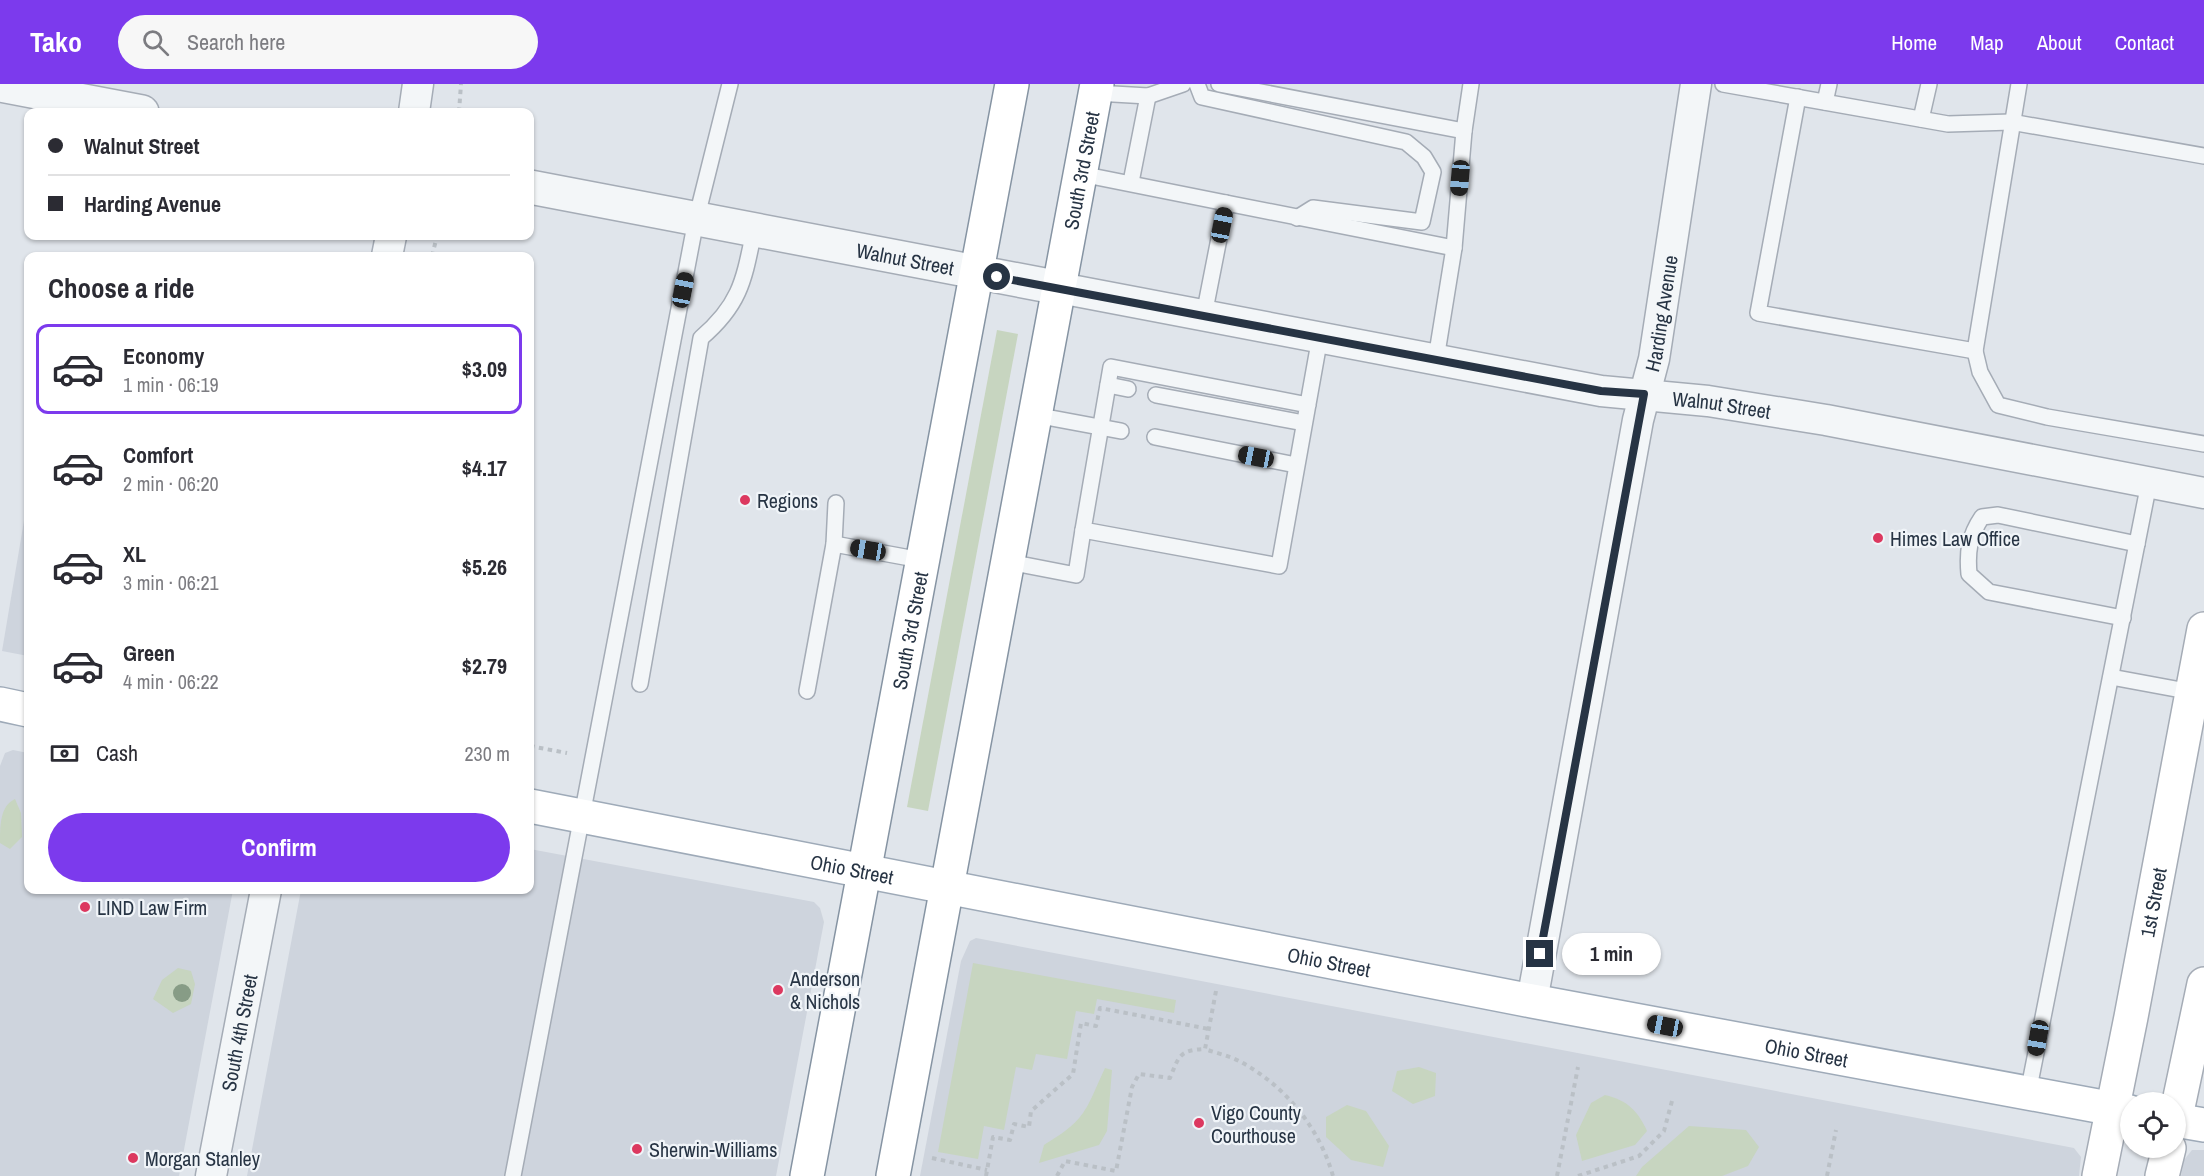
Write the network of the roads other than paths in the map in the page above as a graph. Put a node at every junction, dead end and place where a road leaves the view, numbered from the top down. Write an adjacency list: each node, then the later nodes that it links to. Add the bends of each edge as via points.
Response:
1 (418, 84): 19 (street)
2 (730, 84): 29 (lane)
3 (1012, 84): 32 (main road, South 3rd Street)
4 (1183, 84): 15 (lane)
5 (1197, 84): 28 (lane, via 1202,96 1406,142 1424,157 1433,172 1422,222 1313,208)
6 (1219, 84): 22 (lane)
7 (1471, 84): 22 (lane)
8 (1696, 84): 40 (street, Harding Avenue, via 1654,358)
9 (1723, 84): 16 (lane)
10 (1829, 84): 17 (lane)
11 (1929, 84): 20 (lane)
12 (2019, 84): 21 (lane)
13 (0, 85): 18 (street)
14 (1096, 88): 15 (lane); 24 (main road, South 3rd Street)
15 (1148, 96): 25 (lane)
16 (1798, 97): 17 (lane); 36 (lane, via 1758,313)
17 (1826, 102): 20 (lane)
18 (121, 108)
19 (415, 108)
20 (1921, 119): 21 (lane, via 1948,124)
21 (2011, 122): 23 (lane); 36 (lane)
22 (1464, 131): 31 (lane)
23 (2204, 156)
24 (1081, 174): 25 (lane); 33 (main road, South 3rd Street)
25 (1131, 182): 27 (lane)
26 (534, 189): 29 (street, Walnut Street)
27 (1226, 203): 28 (lane); 34 (lane)
28 (1297, 218): 31 (lane)
29 (696, 220): 30 (street, Walnut Street); 67 (lane)
30 (754, 231): 32 (street, Walnut Street); 61 (lane, via 743,286 722,321 701,338)
31 (1454, 248): 37 (lane)
32 (976, 273): 33 (street, Walnut Street); 56 (main road, South 3rd Street)
33 (1060, 288): 34 (street, Walnut Street); 43 (main road, South 3rd Street)
34 (1204, 315): 35 (street, Walnut Street)
35 (1320, 337): 37 (street, Walnut Street); 42 (lane)
36 (1975, 351): 48 (lane, via 1980,372 1998,405)
37 (1436, 359): 40 (street, Walnut Street, via 1601,391)
38 (1108, 385): 39 (lane); 42 (lane, via 1111,367); 45 (lane)
39 (1128, 389)
40 (1644, 394): 50 (street, Walnut Street, via 1826,420); 72 (street, Harding Avenue)
41 (1156, 395): 44 (lane)
42 (1308, 405): 44 (lane)
43 (1035, 415): 45 (lane); 57 (main road, South 3rd Street)
44 (1304, 423): 49 (lane)
45 (1101, 428): 46 (lane); 53 (lane)
46 (1121, 431)
47 (1155, 438): 49 (lane)
48 (2204, 444)
49 (1296, 465): 53 (lane, via 1279,566)
50 (2149, 483): 51 (street, Walnut Street); 54 (lane)
51 (2204, 493)
52 (836, 503): 55 (lane)
53 (1083, 530): 57 (lane, via 1076,575)
54 (2137, 543): 58 (lane); 58 (lane, via 1998,515 1982,518 1972,531 1967,556 1969,574 1989,592)
55 (834, 544): 56 (lane); 62 (lane)
56 (921, 560): 68 (main road, South 3rd Street)
57 (1008, 562): 69 (main road, South 3rd Street)
58 (2123, 618): 60 (lane)
59 (2204, 629): 63 (main road, 1st Street)
60 (2111, 677): 63 (lane); 75 (lane)
61 (640, 684)
62 (807, 691)
63 (2192, 692): 73 (main road, 1st Street)
64 (0, 704): 65 (main road)
65 (24, 709)
66 (534, 807): 67 (main road, Ohio Street)
67 (582, 816): 68 (main road, Ohio Street); 82 (lane)
68 (865, 870): 69 (main road, Ohio Street); 83 (main road, South 3rd Street)
69 (946, 887): 72 (main road, Ohio Street); 84 (main road, South 3rd Street)
70 (265, 894): 81 (street, South 4th Street)
71 (2204, 984): 74 (main road)
72 (1532, 1001): 75 (main road, Ohio Street)
73 (2124, 1092)
74 (2181, 1092)
75 (2028, 1093): 76 (main road, Ohio Street)
76 (2120, 1110)
77 (2120, 1113): 85 (main road, 1st Street)
78 (2186, 1122): 79 (main road)
79 (2204, 1125)
80 (2166, 1158): 86 (main road)
81 (211, 1176)
82 (513, 1176)
83 (807, 1176)
84 (893, 1176)
85 (2099, 1176)
86 (2162, 1176)

